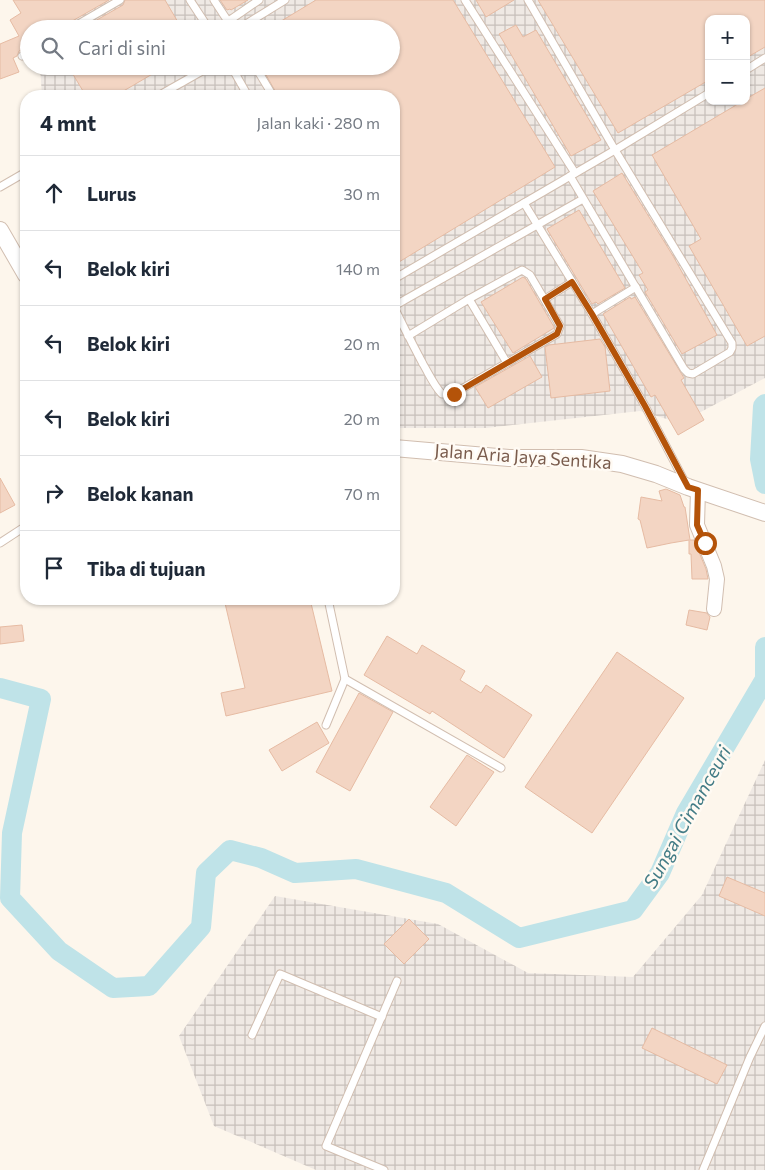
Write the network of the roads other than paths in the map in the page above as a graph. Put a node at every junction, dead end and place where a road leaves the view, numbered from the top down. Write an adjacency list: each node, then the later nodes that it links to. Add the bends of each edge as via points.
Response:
1 (120, 0): 8 (lane)
2 (190, 0): 9 (lane)
3 (214, 0): 10 (lane)
4 (259, 0): 11 (lane)
5 (285, 0): 12 (lane)
6 (466, 0): 24 (lane)
7 (528, 0): 22 (lane)
8 (86, 20)
9 (203, 20)
10 (227, 20)
11 (229, 20)
12 (253, 20)
13 (765, 58): 14 (lane)
14 (750, 67)
15 (195, 75): 18 (lane)
16 (236, 75): 19 (lane)
17 (260, 75): 20 (lane)
18 (169, 90)
19 (245, 90)
20 (269, 90)
21 (705, 94): 22 (lane)
22 (615, 150): 24 (lane); 33 (lane, via 732,343 730,352 693,374 688,373)
23 (20, 175): 25 (lane)
24 (572, 175): 26 (lane); 27 (lane)
25 (0, 187)
26 (584, 199): 28 (lane); 33 (lane)
27 (524, 203): 28 (lane); 31 (lane)
28 (538, 226): 32 (lane); 36 (lane)
29 (0, 230): 30 (street)
30 (20, 265)
31 (400, 276)
32 (572, 282): 35 (lane); 37 (lane)
33 (636, 287): 37 (lane)
34 (469, 298): 35 (lane, via 522,270 530,275); 39 (lane); 40 (lane)
35 (545, 299): 40 (lane, via 560,326 557,334)
36 (400, 303)
37 (592, 314): 42 (lane)
38 (400, 319): 39 (lane)
39 (408, 336): 40 (lane, via 442,394 454,394)
40 (507, 364)
41 (400, 449): 42 (street, Jalan Aria Jaya Sentika, via 502,458 581,458 622,464)
42 (693, 488): 43 (street, Jalan Aria Jaya Sentika); 47 (street, via 697,525 717,579)
43 (765, 513)
44 (20, 530): 45 (lane)
45 (0, 543)
46 (329, 605): 48 (lane)
47 (714, 609)
48 (345, 679): 49 (lane); 50 (lane)
49 (326, 725)
50 (501, 768)
51 (397, 982): 52 (lane)
52 (382, 1017): 54 (lane, via 280,974); 55 (lane, via 326,1146)
53 (765, 1026): 56 (lane)
54 (252, 1036)
55 (384, 1170)
56 (703, 1170)

